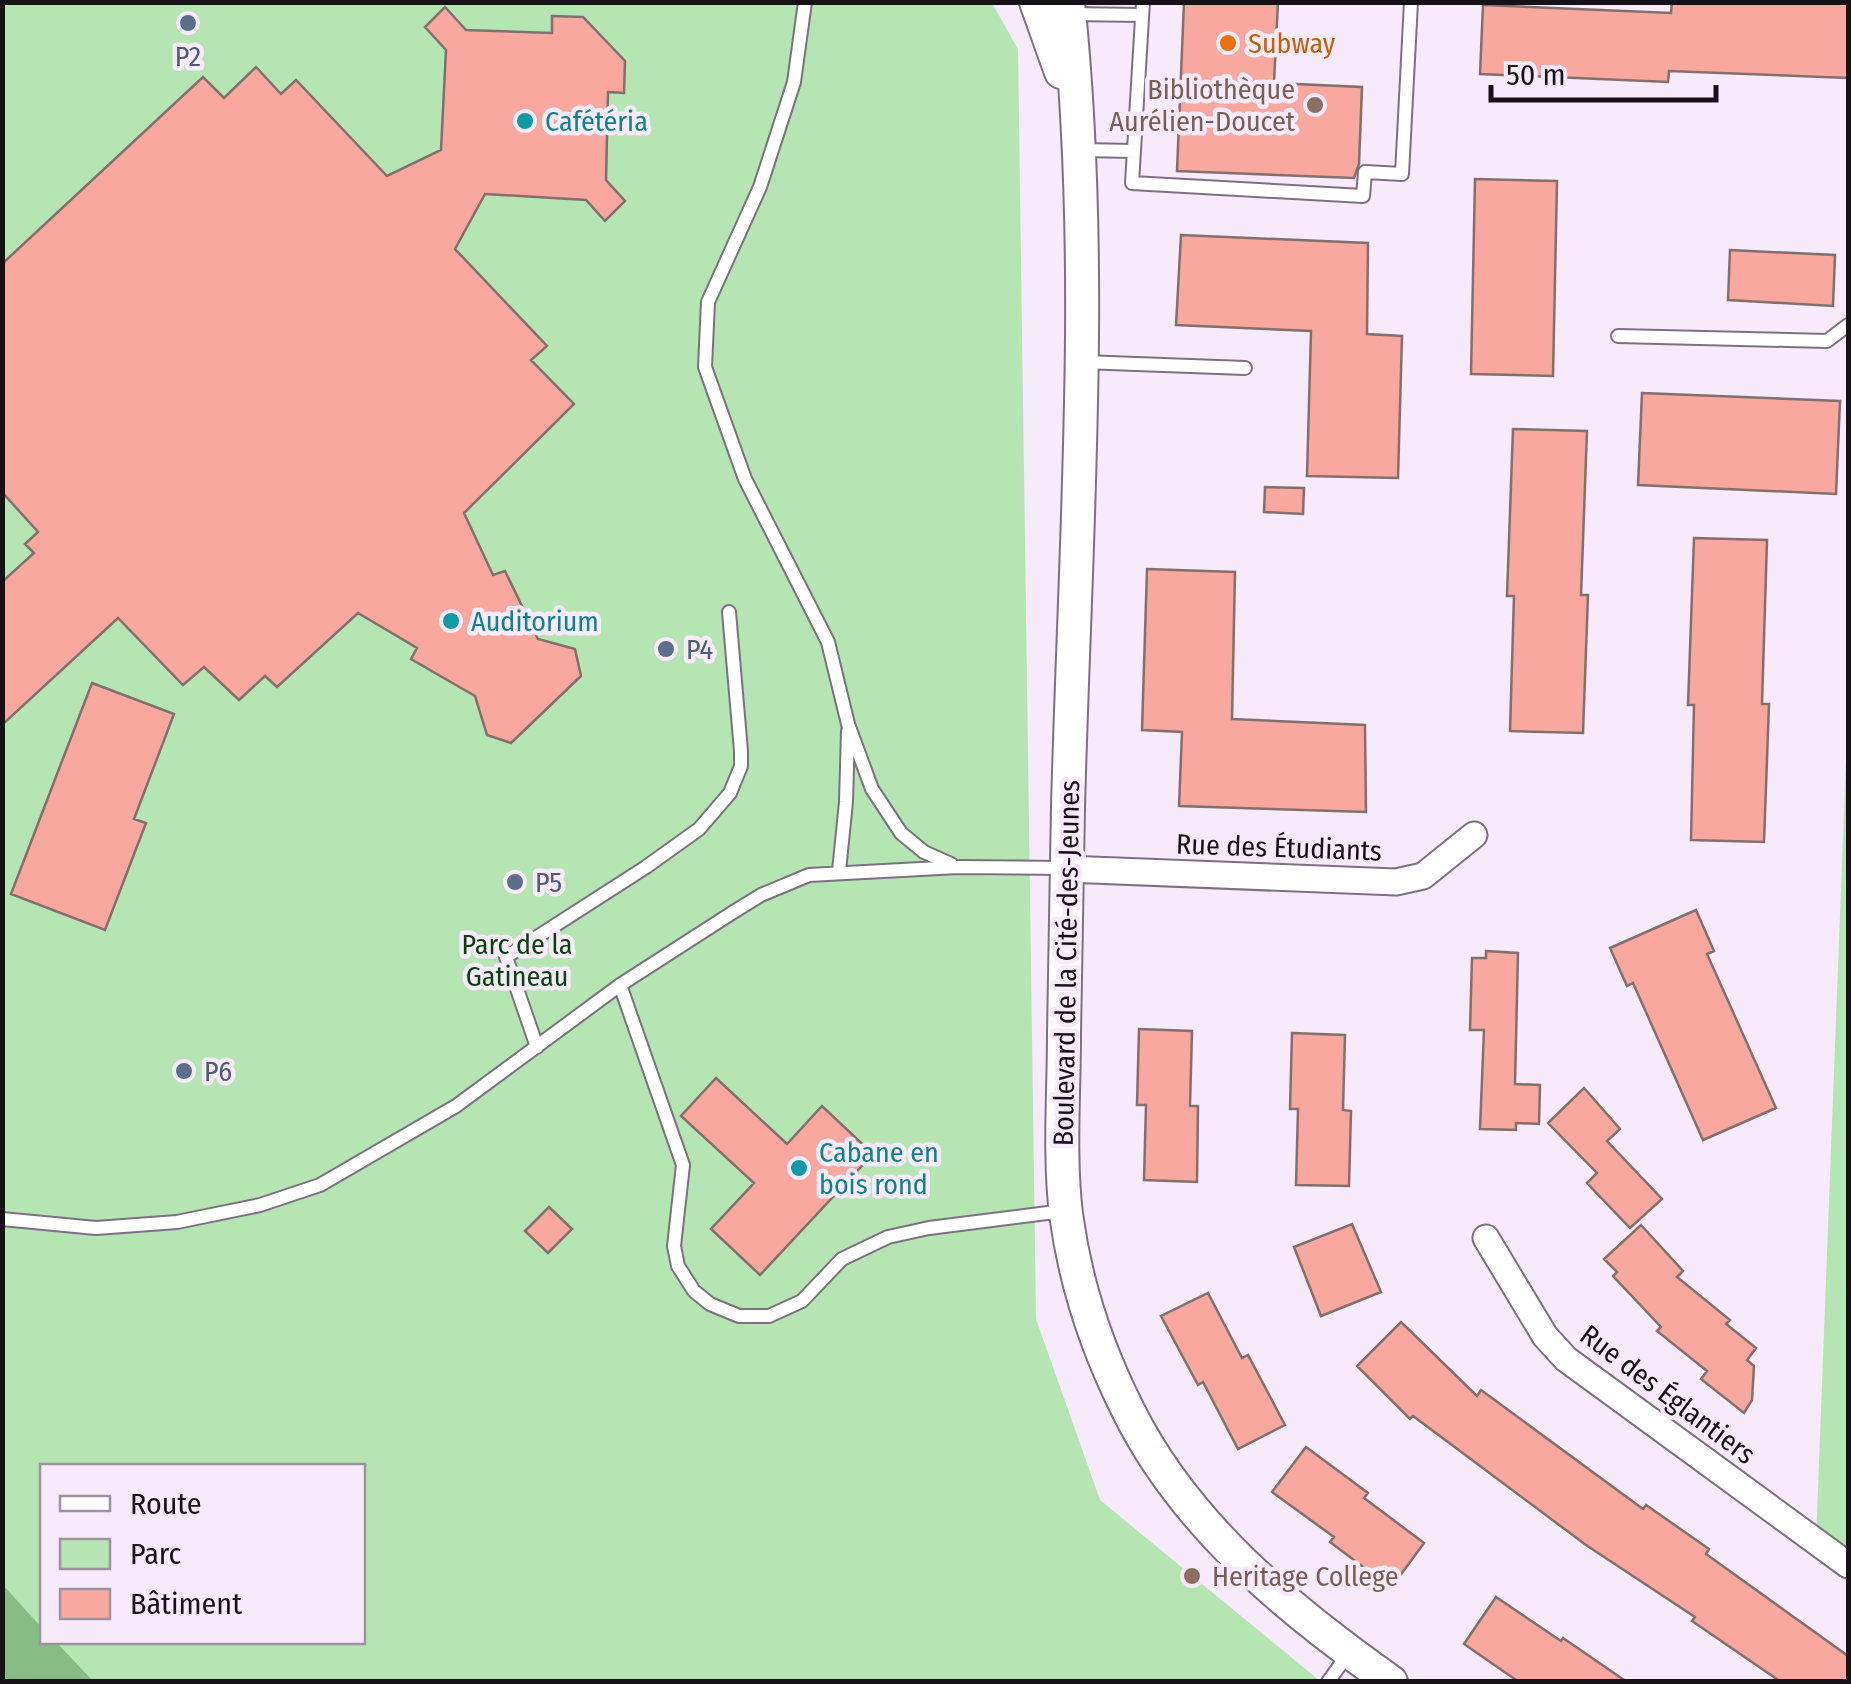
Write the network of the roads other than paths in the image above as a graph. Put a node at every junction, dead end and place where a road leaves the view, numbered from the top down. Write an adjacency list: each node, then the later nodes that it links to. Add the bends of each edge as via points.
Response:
1 (805, 2): 13 (lane, via 794,82 760,187 708,302 705,368 746,479 828,642)
2 (1036, 2): 6 (street, Boulevard de la Cité-des-Jeunes)
3 (1411, 2): 7 (lane, via 1402,174 1364,172 1363,196 1132,183)
4 (1069, 8): 5 (lane); 6 (street, Boulevard de la Cité-des-Jeunes)
5 (1142, 9): 7 (lane)
6 (1078, 137): 7 (lane); 10 (street, Boulevard de la Cité-des-Jeunes)
7 (1134, 151)
8 (1848, 326): 9 (lane, via 1827,341)
9 (1618, 336)
10 (1080, 362): 11 (lane); 16 (street, Boulevard de la Cité-des-Jeunes)
11 (1245, 368)
12 (729, 612): 19 (lane, via 741,751 730,793 699,828 646,867 506,957)
13 (848, 724): 15 (lane, via 892,823 924,852); 17 (lane)
14 (1474, 835): 16 (street, Rue des Étudiants, via 1422,876 1396,882)
15 (958, 867): 16 (lane); 17 (lane)
16 (1066, 868): 20 (street, Boulevard de la Cité-des-Jeunes)
17 (839, 872): 18 (lane, via 809,875 761,895)
18 (620, 985): 19 (lane); 20 (lane, via 683,1165 678,1266 710,1304 739,1316 769,1316 802,1301 842,1259 888,1237)
19 (537, 1046): 21 (lane, via 407,1137 296,1194 146,1226 83,1228)
20 (1065, 1210): 24 (street, Boulevard de la Cité-des-Jeunes, via 1093,1325 1149,1448 1236,1557)
21 (2, 1219)
22 (1486, 1238): 23 (street, Rue des Églantiers, via 1566,1359)
23 (1848, 1564)
24 (1350, 1652): 25 (street, Boulevard de la Cité-des-Jeunes); 26 (lane)
25 (1383, 1679)
26 (1328, 1682)

